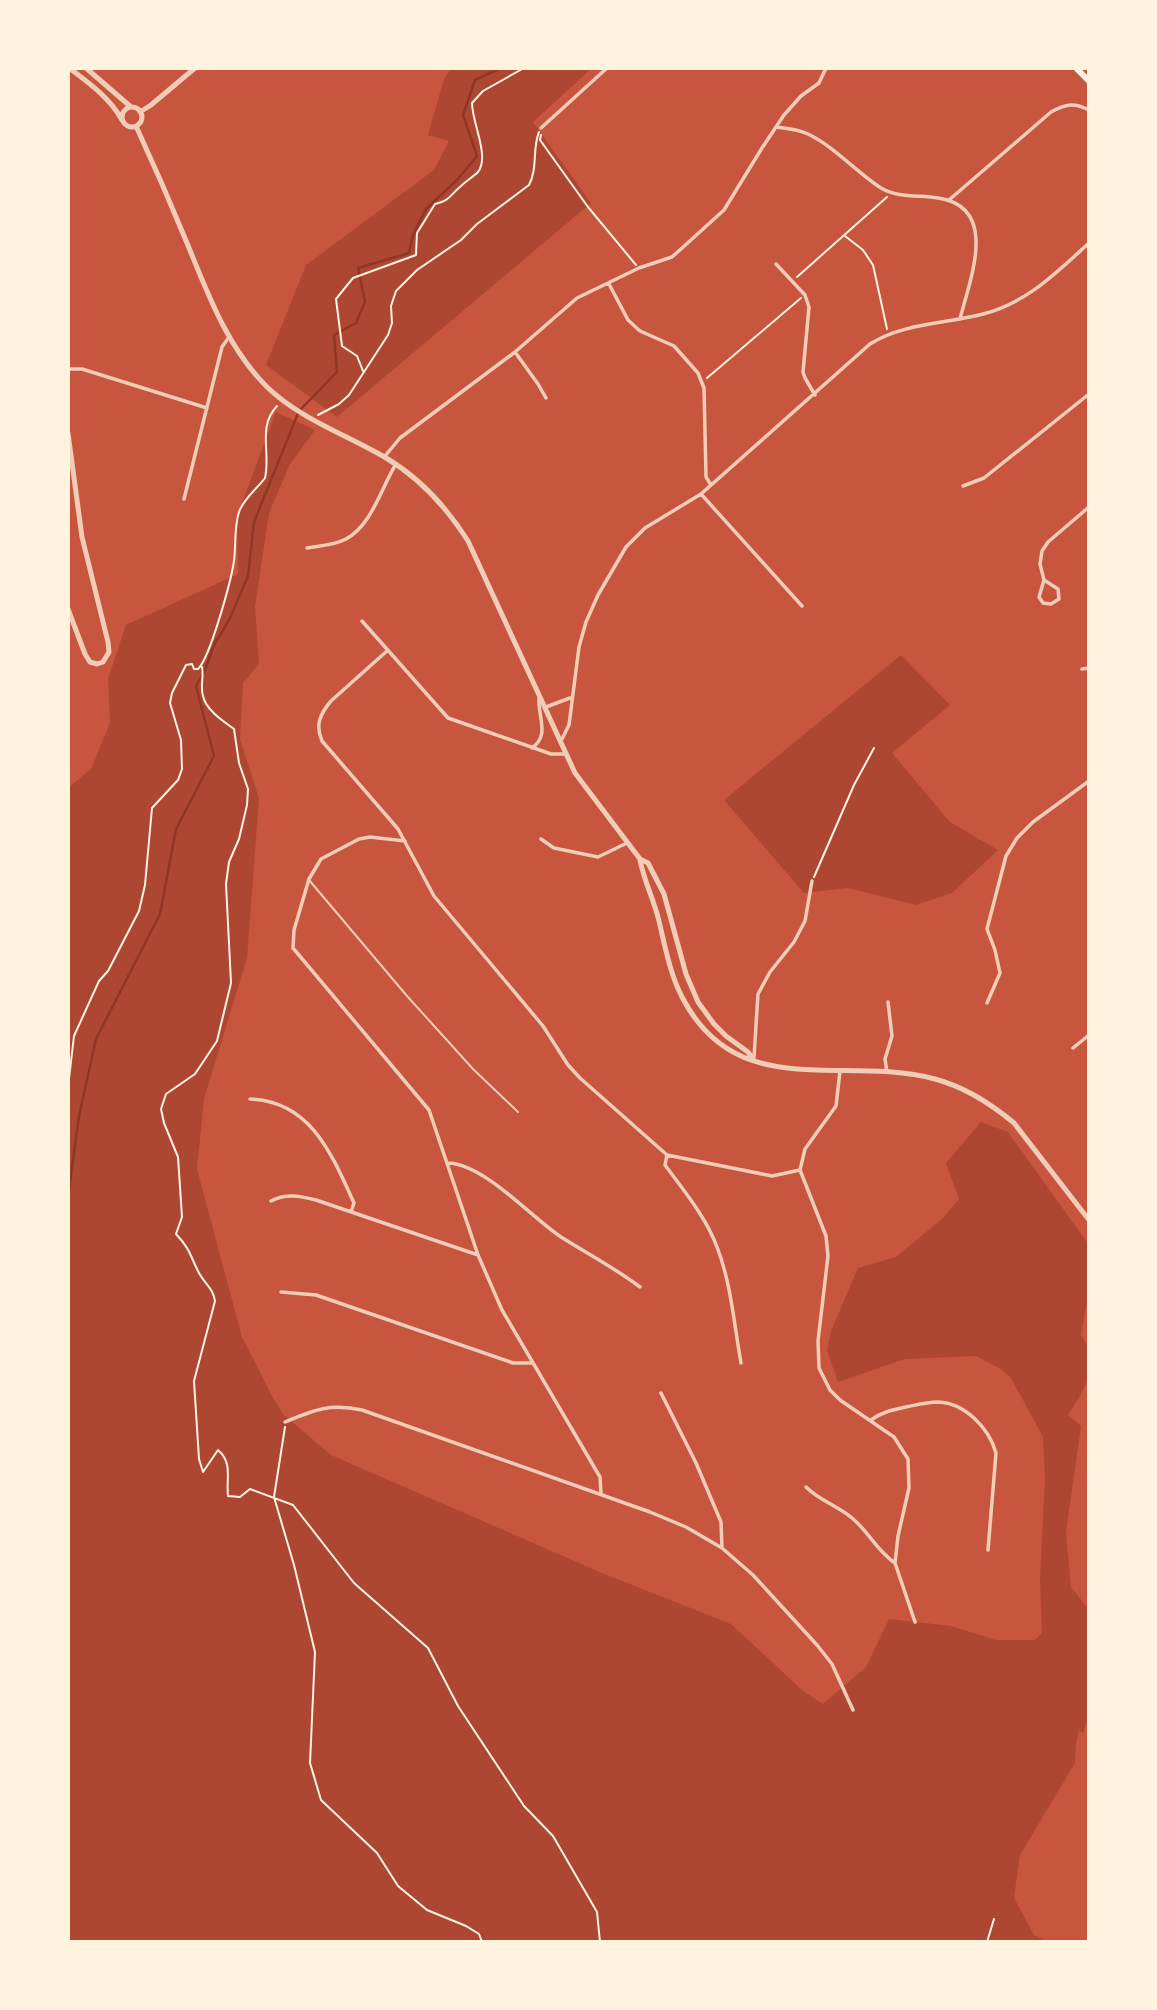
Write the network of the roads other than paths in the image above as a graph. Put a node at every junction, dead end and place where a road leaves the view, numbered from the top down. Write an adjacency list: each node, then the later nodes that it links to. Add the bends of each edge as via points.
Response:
1 (69, 68): 11 (street, via 116,108)
2 (86, 68): 8 (street)
3 (195, 68): 10 (street)
4 (607, 68): 14 (street)
5 (826, 68): 13 (street, via 819,83 791,106)
6 (1076, 68): 7 (main road)
7 (1089, 81)
8 (131, 107): 10 (street); 11 (street)
9 (1089, 110): 15 (street, via 1076,104 1051,111)
10 (140, 112): 12 (street)
11 (122, 120): 12 (street, via 129,127)
12 (136, 126): 20 (street)
13 (776, 127): 15 (street, via 807,133 890,194); 18 (street, via 724,210 672,257)
14 (541, 128)
15 (949, 200): 19 (street, via 971,218 977,236 978,250)
16 (1089, 243): 19 (street, via 1025,297)
17 (776, 264): 24 (street, via 805,295 809,307 803,372)
18 (609, 284): 21 (street, via 577,298); 30 (street, via 628,320 640,331 674,346 698,373 706,477)
19 (960, 319): 24 (street, via 888,333)
20 (229, 337): 26 (street, via 222,347); 28 (street, via 281,399)
21 (514, 352): 25 (street); 28 (street, via 400,438)
22 (68, 369): 26 (street, via 82,369)
23 (1089, 394): 31 (street, via 984,478)
24 (815, 395): 30 (street)
25 (546, 398)
26 (207, 408): 33 (street)
27 (68, 433): 38 (street, via 82,537 108,642 103,662 88,659)
28 (385, 457): 29 (street)
29 (396, 464): 35 (street, via 373,509 352,534 339,542); 43 (street, via 448,511 468,541)
30 (711, 485): 32 (street)
31 (963, 486)
32 (701, 494): 37 (street); 44 (street, via 645,528 626,547 586,622)
33 (184, 499)
34 (1089, 507): 36 (street, via 1042,551)
35 (307, 548)
36 (1044, 580): 36 (street, via 1058,589 1059,599 1051,604 1039,597)
37 (802, 606)
38 (68, 609)
39 (362, 621): 40 (street)
40 (388, 650): 47 (street, via 448,718); 51 (street, via 323,710 318,731)
41 (1089, 668): 42 (street)
42 (1082, 669)
43 (540, 693): 45 (street); 47 (street, via 543,733)
44 (572, 698): 45 (street); 46 (street, via 569,724)
45 (546, 707): 46 (street)
46 (561, 741): 48 (street)
47 (532, 748): 48 (street)
48 (567, 754): 52 (street, via 579,778)
49 (1089, 781): 57 (street, via 1033,822 1006,856 987,929 1000,973)
50 (541, 839): 52 (street, via 554,848 598,857)
51 (405, 841): 54 (street, via 370,837 352,842 321,859); 65 (street, via 434,896 543,1026 568,1065)
52 (629, 842): 53 (street)
53 (640, 859): 60 (street, via 648,863 664,894 698,1002 714,1024); 60 (street, via 675,981 688,1010 729,1052)
54 (309, 879): 64 (lane, via 407,996); 66 (street, via 293,948 422,1100)
55 (812, 881): 60 (street, via 805,921 758,994)
56 (888, 1002): 62 (street)
57 (987, 1003)
58 (1089, 1035): 59 (street)
59 (1073, 1048)
60 (753, 1059): 61 (street, via 790,1069)
61 (840, 1071): 62 (street); 67 (street, via 836,1106 805,1149)
62 (887, 1072): 70 (street, via 935,1079 968,1091 999,1110 1034,1147)
63 (250, 1099): 69 (street, via 274,1102 303,1119 337,1166 354,1203)
64 (518, 1112)
65 (667, 1154): 67 (street, via 772,1176); 75 (street, via 665,1166 717,1245)
66 (449, 1163): 71 (street); 72 (street, via 462,1163 560,1236)
67 (800, 1170): 77 (street, via 826,1236 828,1255 819,1368 840,1400)
68 (271, 1200): 69 (street, via 300,1196)
69 (351, 1212): 71 (street)
70 (1089, 1220)
71 (478, 1255): 74 (street)
72 (640, 1287)
73 (281, 1292): 74 (street, via 316,1295 513,1363)
74 (532, 1363): 80 (street, via 600,1477)
75 (741, 1363)
76 (661, 1393): 81 (street, via 721,1522)
77 (871, 1420): 82 (street, via 883,1412 939,1402 967,1412 979,1423 996,1453); 83 (street, via 894,1437 910,1468)
78 (285, 1422): 80 (street, via 320,1408 355,1408)
79 (806, 1487): 83 (street, via 841,1509)
80 (601, 1493): 81 (street, via 686,1527)
81 (722, 1548): 85 (street, via 817,1645 832,1664)
82 (988, 1550)
83 (895, 1563): 84 (street)
84 (915, 1622)
85 (853, 1710)

